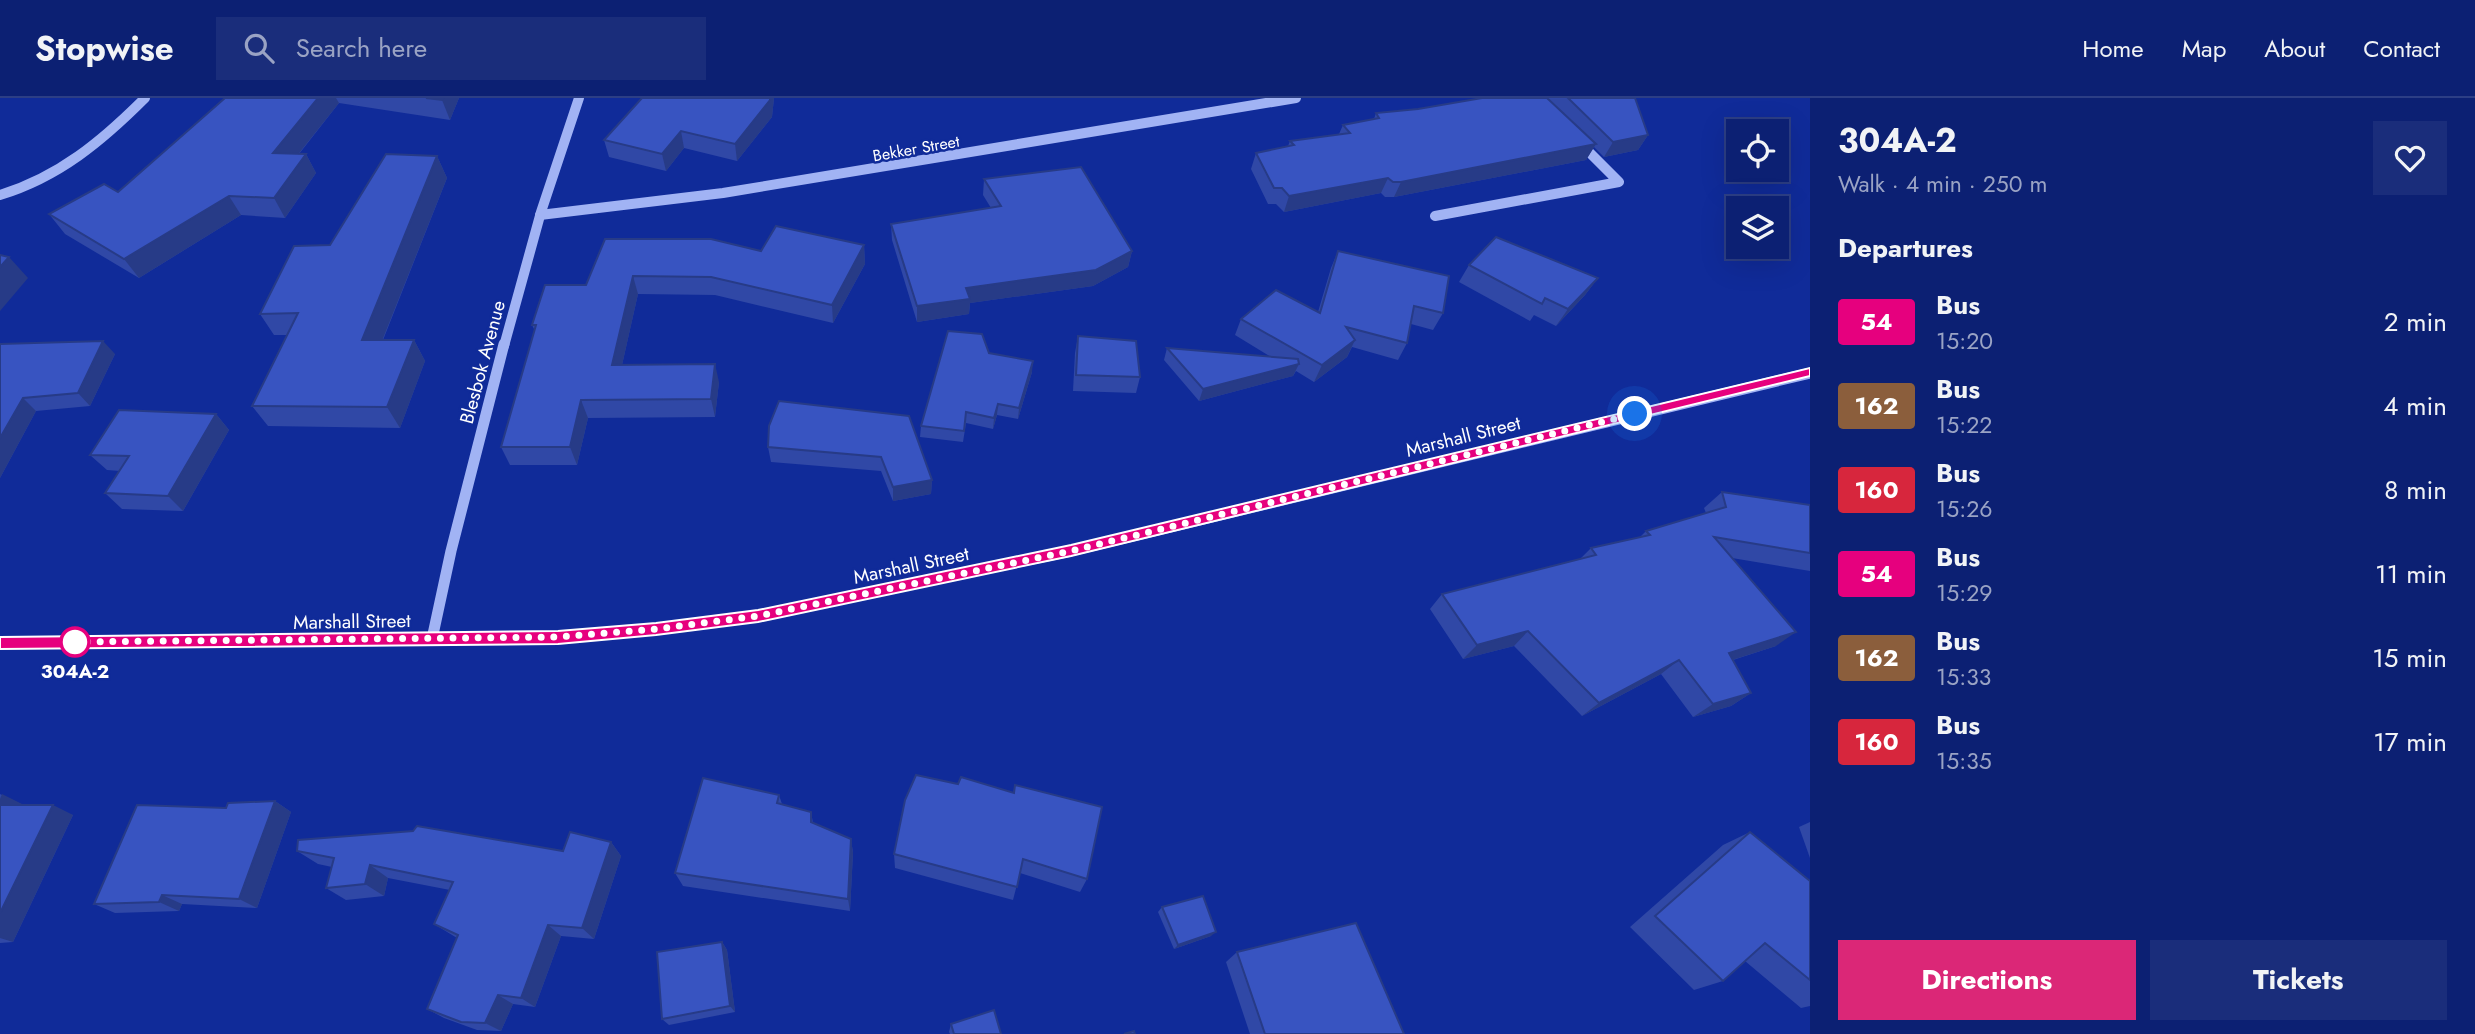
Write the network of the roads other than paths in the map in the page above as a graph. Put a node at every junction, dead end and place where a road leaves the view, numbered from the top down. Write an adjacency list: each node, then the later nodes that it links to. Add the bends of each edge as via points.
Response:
1 (145, 98): 5 (street, via 74,163 32,186)
2 (579, 98): 6 (street, Blesbok Avenue)
3 (1296, 98): 6 (street, Bekker Street, via 736,191)
4 (1571, 134): 7 (street, via 1619,182)
5 (0, 195)
6 (540, 215): 9 (street, Blesbok Avenue, via 443,579)
7 (1435, 216)
8 (1810, 373): 9 (street, Marshall Street, via 1071,551 758,616 558,637)
9 (432, 639): 10 (street, Marshall Street)
10 (0, 643)

